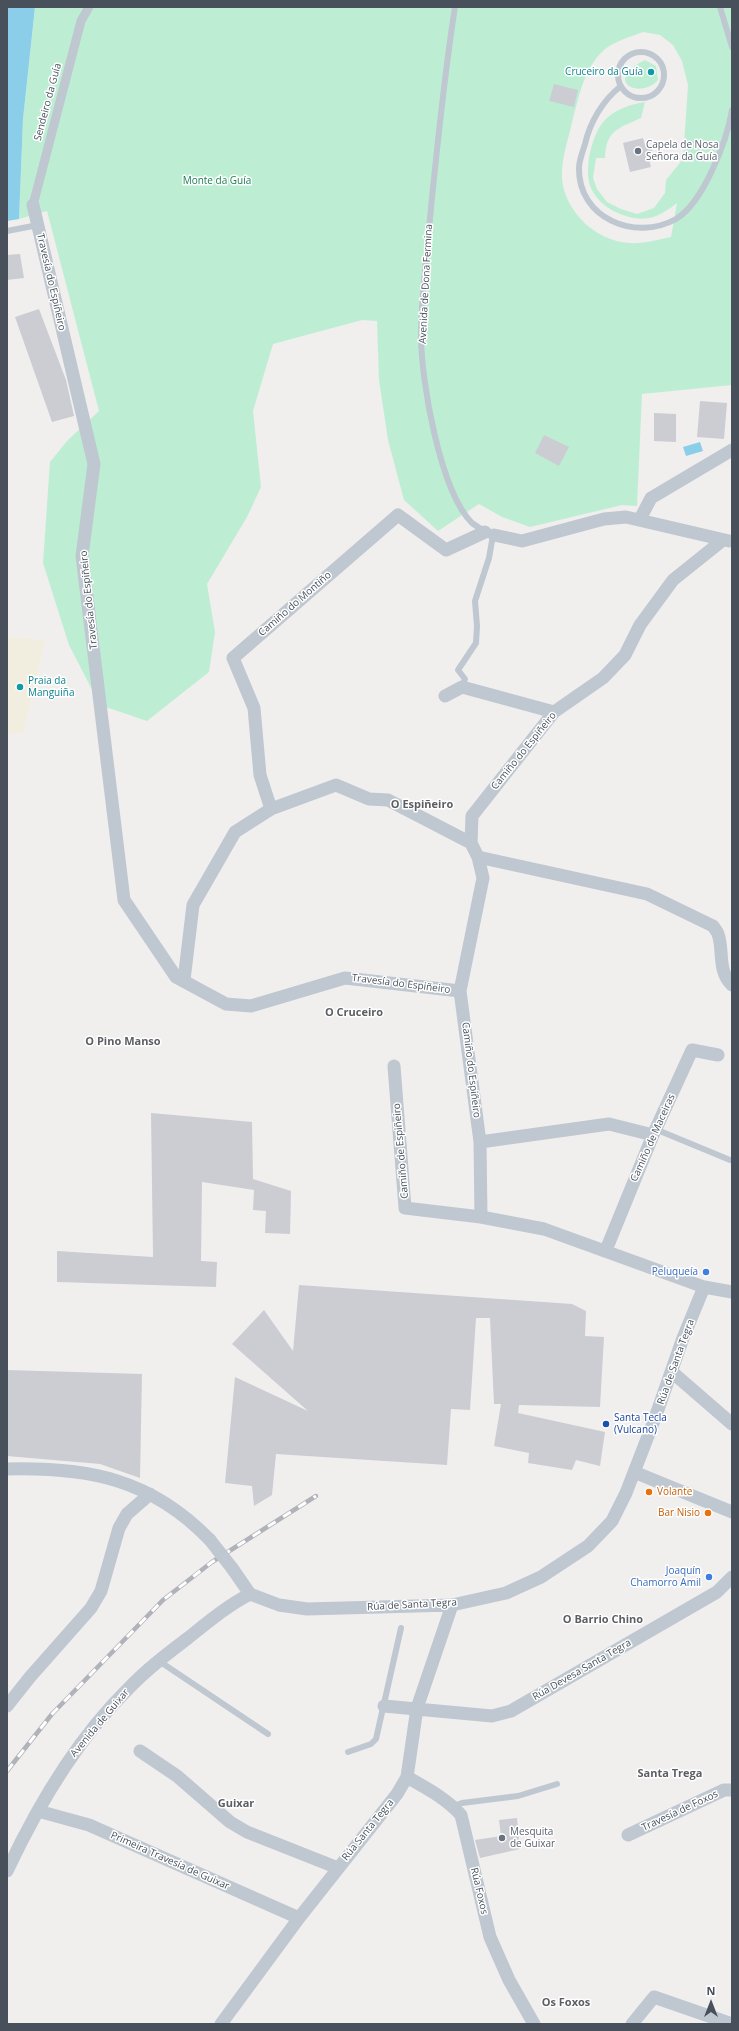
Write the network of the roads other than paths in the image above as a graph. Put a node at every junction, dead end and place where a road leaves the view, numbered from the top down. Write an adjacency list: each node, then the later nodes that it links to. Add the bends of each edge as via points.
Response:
1 (89, 7): 7 (street, Sendeiro da Guía, via 81,21)
2 (455, 7): 12 (lane, Avenida de Dona Fermina, via 440,112 421,336 424,379 444,467 458,502 472,523)
3 (720, 7): 4 (lane)
4 (732, 47)
5 (621, 86): 5 (lane, via 626,92 638,97 651,95 659,89 663,80 662,66 658,59 645,52 630,54 620,65 618,79); 6 (lane, via 610,95 600,110 586,138 579,167 582,187 591,207 614,223 648,228 676,218 697,199 720,154)
6 (732, 110)
7 (33, 205): 8 (street, Travesía do Espiñeiro)
8 (38, 225): 9 (lane); 20 (street, Travesía do Espiñeiro, via 94,464 82,556 124,900 176,977)
9 (7, 231)
10 (732, 450): 11 (street, via 651,498)
11 (640, 520): 12 (street, Avenida de Dona Fermina, via 626,517 604,519 522,541); 13 (street, Avenida de Dona Fermina)
12 (489, 533): 14 (lane, via 489,558 475,601 476,642 458,670 465,679); 17 (street, Camiño do Montiño, via 446,550 398,515 233,658 254,708 260,775)
13 (728, 541): 16 (street, Camiño do Espiñeiro, via 672,580 640,625 625,655 603,678)
14 (462, 687): 15 (street); 16 (street)
15 (445, 696)
16 (554, 712): 18 (street, Camiño do Espiñeiro, via 472,816)
17 (272, 809): 18 (street, via 336,785 369,799 388,800); 20 (street, via 235,832 193,905)
18 (471, 843): 19 (street, Camiño do Espiñeiro)
19 (478, 857): 21 (street, via 647,894 713,926 718,934 722,964); 22 (street, Camiño do Espiñeiro, via 483,878)
20 (184, 980): 22 (street, Travesía do Espiñeiro, via 226,1004 251,1006 345,978)
21 (730, 983)
22 (460, 991): 26 (street, Camiño do Espiñeiro)
23 (718, 1055): 25 (street, Camiño de Maceiras, via 692,1050)
24 (394, 1066): 28 (street, Camiño de Espiñeiro, via 406,1208)
25 (654, 1132): 26 (street, via 609,1124); 27 (lane); 29 (street, Camiño de Maceiras)
26 (480, 1142): 28 (street, Camiño do Espiñeiro)
27 (730, 1160)
28 (481, 1218): 29 (street, via 544,1230)
29 (606, 1250): 30 (street)
30 (704, 1288): 31 (street); 32 (street, Rúa de Santa Tegra)
31 (732, 1292)
32 (672, 1372): 33 (street); 35 (street, Rúa de Santa Tegra)
33 (732, 1424)
34 (7, 1470): 36 (street, via 48,1468 85,1473 114,1480)
35 (634, 1472): 37 (street); 40 (street, Rúa de Santa Tegra, via 612,1521 588,1546 541,1577 506,1593)
36 (150, 1494): 39 (street, bridge, via 185,1515 210,1540); 43 (street, via 127,1514 119,1528 101,1591 91,1608)
37 (732, 1512)
38 (732, 1577): 45 (street, Rúa Devesa Santa Tegra, via 717,1592 511,1711 492,1716)
39 (250, 1594): 40 (street, Rúa de Santa Tegra, via 279,1605 307,1609); 42 (street, Avenida de Guixar, via 232,1604)
40 (452, 1605): 45 (street, Rúa Santa Tegra)
41 (401, 1628): 44 (lane)
42 (159, 1661): 46 (lane); 53 (street, Avenida de Guixar, via 128,1689 98,1722 69,1760)
43 (7, 1706)
44 (384, 1706): 45 (street, Rúa Devesa Santa Tegra); 48 (lane, via 376,1739 371,1744)
45 (417, 1708): 49 (street, Rúa Santa Tegra)
46 (268, 1734)
47 (140, 1751): 55 (street, via 178,1776 215,1811 236,1826)
48 (348, 1752)
49 (408, 1776): 52 (street, Rúa Foxos); 55 (street, Rúa Santa Tegra, via 397,1794)
50 (557, 1784): 52 (lane, via 518,1796)
51 (732, 1790): 54 (street, Travesía de Foxos, via 724,1790)
52 (453, 1806): 59 (street, Rúa Foxos, via 461,1815 490,1937 509,1980)
53 (38, 1811): 56 (street, Avenida de Guixar); 57 (street, Primeira Travesía de Guixar, via 89,1825)
54 (628, 1835)
55 (338, 1868): 57 (street, Rúa Santa Tegra)
56 (7, 1871)
57 (299, 1918): 58 (street, Rúa Santa Tegra)
58 (221, 2024)
59 (534, 2024)
60 (632, 2024): 61 (street, via 654,1997)
61 (732, 2024)

